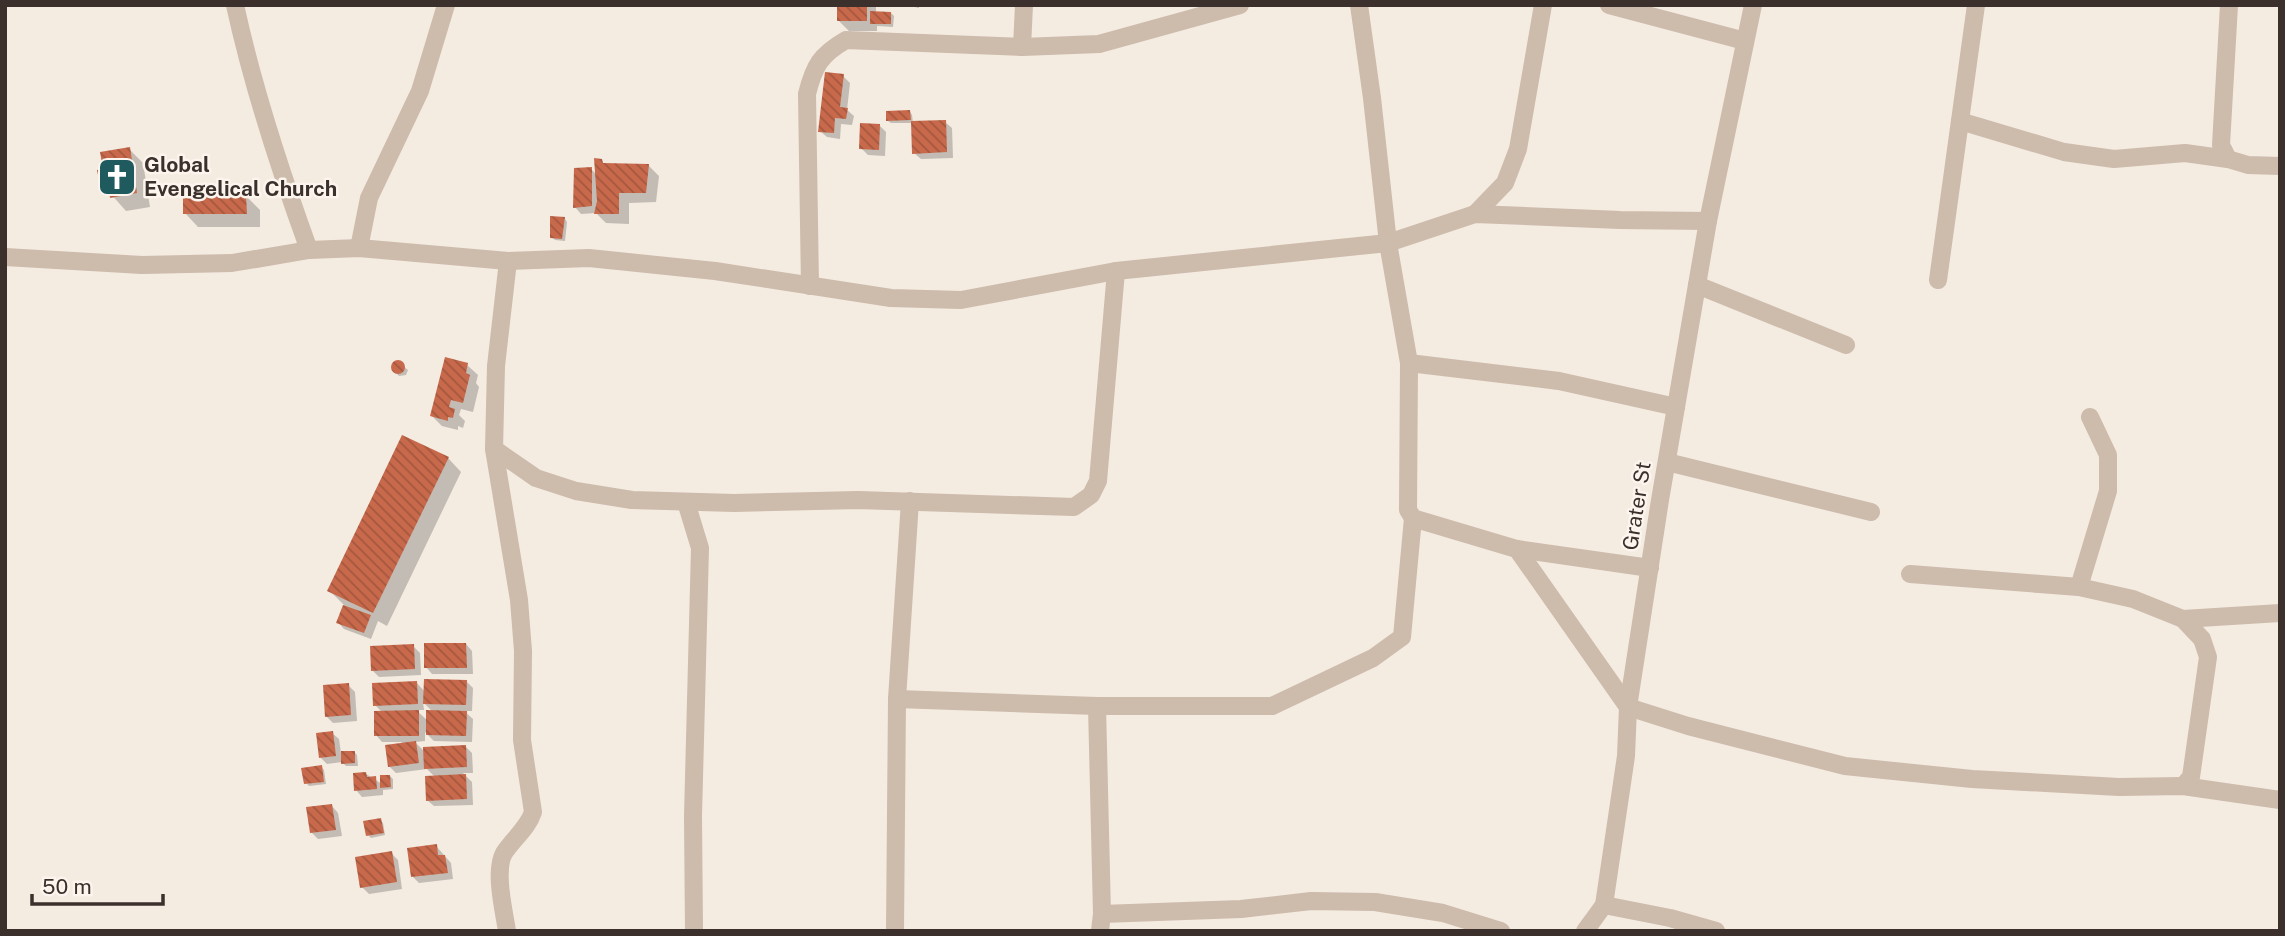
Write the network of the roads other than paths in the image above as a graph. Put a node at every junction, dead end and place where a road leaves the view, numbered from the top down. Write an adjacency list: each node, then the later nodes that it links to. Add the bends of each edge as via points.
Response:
1 (235, 5): 20 (street, via 282,175)
2 (446, 5): 19 (street, via 420,91 369,198)
3 (1024, 5): 12 (street)
4 (1240, 5): 12 (street, via 1099,44)
5 (1359, 5): 18 (street)
6 (1542, 5): 16 (street, via 1518,149 1505,183)
7 (1609, 5): 11 (street)
8 (1753, 5): 11 (street, Grater St)
9 (1976, 5): 13 (street)
10 (2229, 5): 14 (street, via 2221,145)
11 (1745, 41): 17 (street, Grater St)
12 (1022, 47): 26 (street, via 846,40 829,50 813,69 807,94)
13 (1960, 121): 14 (street, via 2064,152 2114,159 2185,153); 24 (street)
14 (2228, 159): 15 (street)
15 (2280, 166)
16 (1475, 214): 17 (street); 18 (street)
17 (1707, 221): 25 (street, Grater St)
18 (1388, 243): 23 (street); 28 (street)
19 (359, 248): 20 (street); 22 (street)
20 (309, 250): 21 (street, via 219,264 142,265)
21 (5, 257)
22 (508, 261): 26 (street, via 589,258); 31 (street, via 496,366)
23 (1116, 271): 26 (street, via 961,299 891,298); 33 (street, via 1098,481 1091,495 1074,507)
24 (1938, 280)
25 (1697, 285): 27 (street); 29 (street, Grater St)
26 (810, 286)
27 (1846, 345)
28 (1409, 363): 29 (street, via 1559,381); 36 (street, via 1409,510)
29 (1676, 407): 32 (street, Grater St)
30 (2090, 417): 40 (street, via 2108,455 2108,491)
31 (494, 449): 34 (street, via 536,478 576,491); 50 (street, via 519,600 522,740 533,812 503,856 500,869)
32 (1667, 461): 35 (street); 38 (street, Grater St)
33 (910, 501): 34 (street); 43 (street)
34 (686, 502): 51 (street, via 700,548)
35 (1871, 512)
36 (1413, 519): 37 (street); 44 (street, via 1402,637 1373,658 1272,706)
37 (1517, 549): 38 (street); 45 (street)
38 (1650, 568): 45 (street, Grater St)
39 (1910, 574): 40 (street)
40 (2079, 587): 42 (street, via 2133,599)
41 (2280, 614): 42 (street)
42 (2183, 619): 46 (street, via 2202,639 2208,656 2191,777)
43 (897, 699): 44 (street); 52 (street)
44 (1097, 706): 49 (street)
45 (1628, 707): 46 (street, via 1845,766 2119,788); 48 (street, Grater St, via 1626,756)
46 (2183, 786): 47 (street)
47 (2280, 800)
48 (1604, 905): 54 (street); 55 (street)
49 (1101, 922): 53 (street, via 1311,901 1375,902 1444,913)
50 (508, 931)
51 (694, 931)
52 (895, 931)
53 (1502, 931)
54 (1585, 931)
55 (1716, 931)

